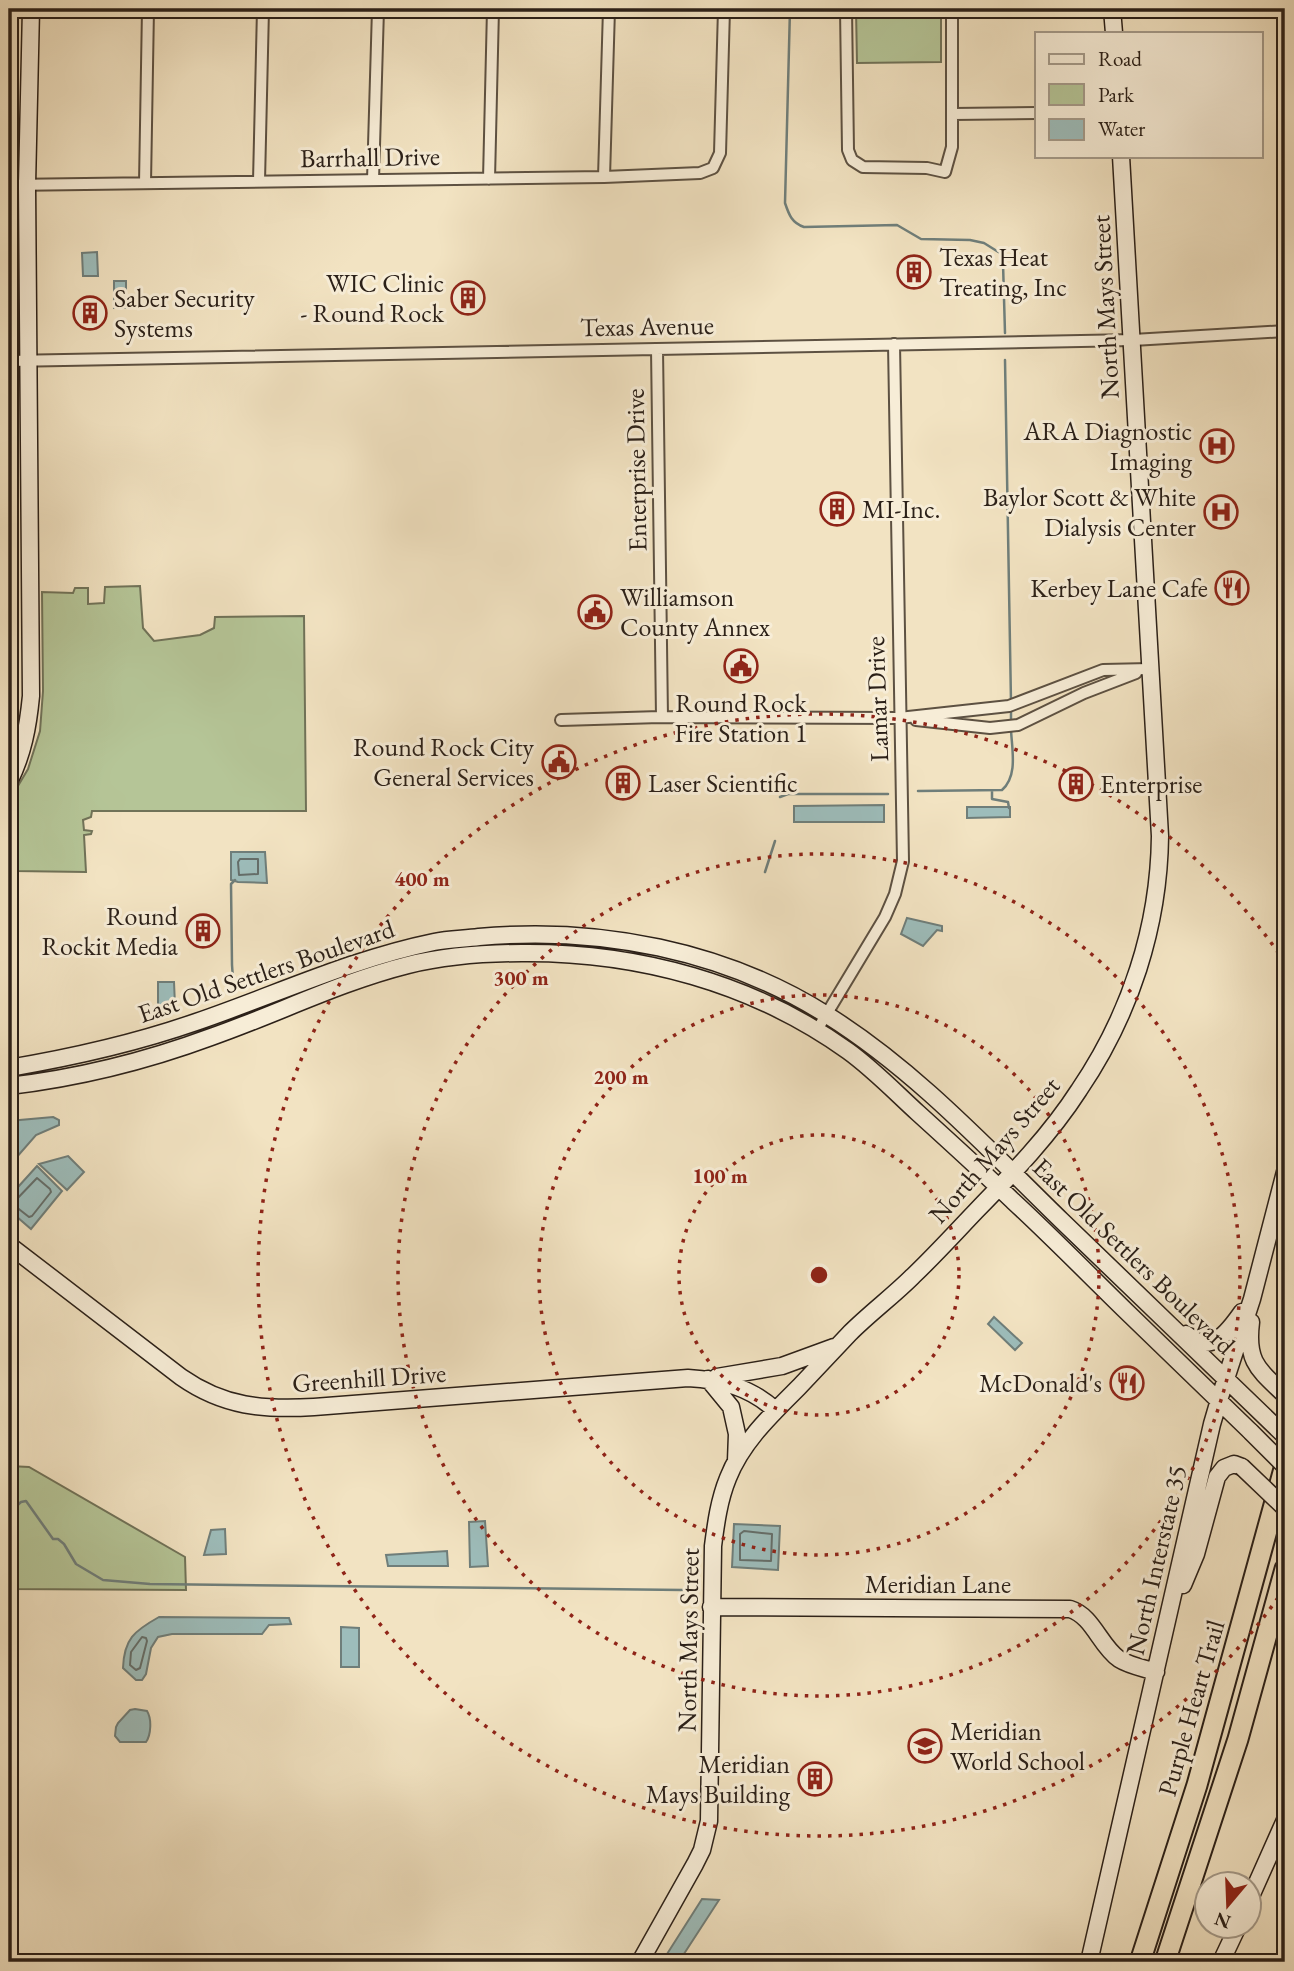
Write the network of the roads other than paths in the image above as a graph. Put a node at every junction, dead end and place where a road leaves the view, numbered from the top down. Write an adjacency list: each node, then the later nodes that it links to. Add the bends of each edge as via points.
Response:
1 (31, 9): 21 (main road)
2 (148, 9): 19 (street)
3 (263, 9): 18 (street)
4 (378, 9): 17 (street)
5 (493, 9): 16 (street)
6 (609, 9): 15 (street)
7 (724, 9): 15 (street, Barrhall Drive, via 720,153 713,168 700,173)
8 (846, 9): 13 (street, via 848,150 852,160 863,167 945,172 952,147)
9 (952, 9): 13 (street)
10 (1112, 9): 11 (main road)
11 (1114, 32)
12 (1035, 113): 13 (street)
13 (953, 114)
14 (1121, 158): 23 (main road, North Mays Street)
15 (604, 177): 16 (street, Barrhall Drive)
16 (489, 179): 17 (street, Barrhall Drive)
17 (373, 180): 18 (street, Barrhall Drive)
18 (259, 181): 19 (street, Barrhall Drive)
19 (145, 183): 21 (street, Barrhall Drive)
20 (9, 185): 21 (street, Barrhall Drive)
21 (27, 185): 26 (main road)
22 (1285, 331): 23 (street, Texas Avenue)
23 (1133, 340): 24 (street, Texas Avenue); 28 (main road, North Mays Street)
24 (894, 344): 25 (street, Texas Avenue); 30 (street, Lamar Drive)
25 (657, 349): 26 (street, Texas Avenue); 29 (street, Enterprise Drive)
26 (29, 361): 27 (street, Texas Avenue); 32 (main road, via 31,696 22,753)
27 (9, 362)
28 (1150, 669): 30 (street, via 1103,670 1009,706); 30 (street, via 1100,685 1018,725 970,727); 38 (main road, North Mays Street, via 1160,846 1147,944 1095,1066)
29 (662, 717): 30 (street); 31 (street)
30 (899, 718): 33 (street, Lamar Drive, via 900,878 885,917)
31 (561, 720)
32 (9, 782)
33 (826, 1014): 34 (street, Lamar Drive); 35 (main road, East Old Settlers Boulevard, via 713,962 605,938 520,933 413,947 357,962 111,1049); 38 (main road, East Old Settlers Boulevard, via 889,1059)
34 (817, 1030): 36 (main road, East Old Settlers Boulevard, via 744,994 665,968 586,954 496,953 408,965 209,1038 100,1070); 39 (main road, East Old Settlers Boulevard, via 879,1076)
35 (9, 1068)
36 (9, 1086)
37 (1285, 1172): 41 (main road, North Interstate 35)
38 (1013, 1173): 39 (main road, North Mays Street); 42 (main road, East Old Settlers Boulevard)
39 (999, 1188): 43 (main road, North Mays Street); 47 (main road, East Old Settlers Boulevard)
40 (9, 1245): 45 (main road, Greenhill Drive, via 181,1377 242,1405 294,1408)
41 (1252, 1299): 42 (main road, via 1229,1331 1203,1343); 44 (main road, North Interstate 35); 46 (main road, via 1252,1359)
42 (1149, 1305): 44 (main road, East Old Settlers Boulevard)
43 (841, 1344): 45 (main road, via 782,1366); 48 (main road, North Mays Street)
44 (1226, 1378): 47 (main road, North Interstate 35); 49 (main road, East Old Settlers Boulevard)
45 (708, 1379): 48 (main road, Greenhill Drive, via 745,1389); 50 (main road, via 731,1407 737,1434)
46 (1285, 1395)
47 (1219, 1400): 51 (main road, East Old Settlers Boulevard, bridge); 57 (main road, North Interstate 35)
48 (775, 1410): 50 (main road, North Mays Street)
49 (1285, 1436)
50 (736, 1463): 54 (main road, North Mays Street, via 716,1518)
51 (1285, 1466): 65 (highway, Purple Heart Trail, via 1197,1785)
52 (1285, 1508): 57 (main road, bridge, via 1242,1467 1224,1468)
53 (1285, 1569): 66 (highway, Purple Heart Trail, via 1238,1739)
54 (713, 1590): 55 (main road, North Mays Street); 56 (main road)
55 (711, 1607): 56 (main road, Meridian Lane); 58 (main road, North Mays Street)
56 (733, 1608): 58 (main road); 59 (main road, Meridian Lane, via 1070,1609 1080,1613 1117,1658)
57 (1167, 1623): 59 (main road, North Interstate 35)
58 (711, 1625): 63 (main road, North Mays Street, via 706,1836)
59 (1150, 1675): 64 (main road, North Interstate 35)
60 (1285, 1819): 61 (main road)
61 (1262, 1871)
62 (1231, 1940): 67 (main road)
63 (640, 1962)
64 (1089, 1962)
65 (1140, 1962)
66 (1167, 1962)
67 (1221, 1962)

